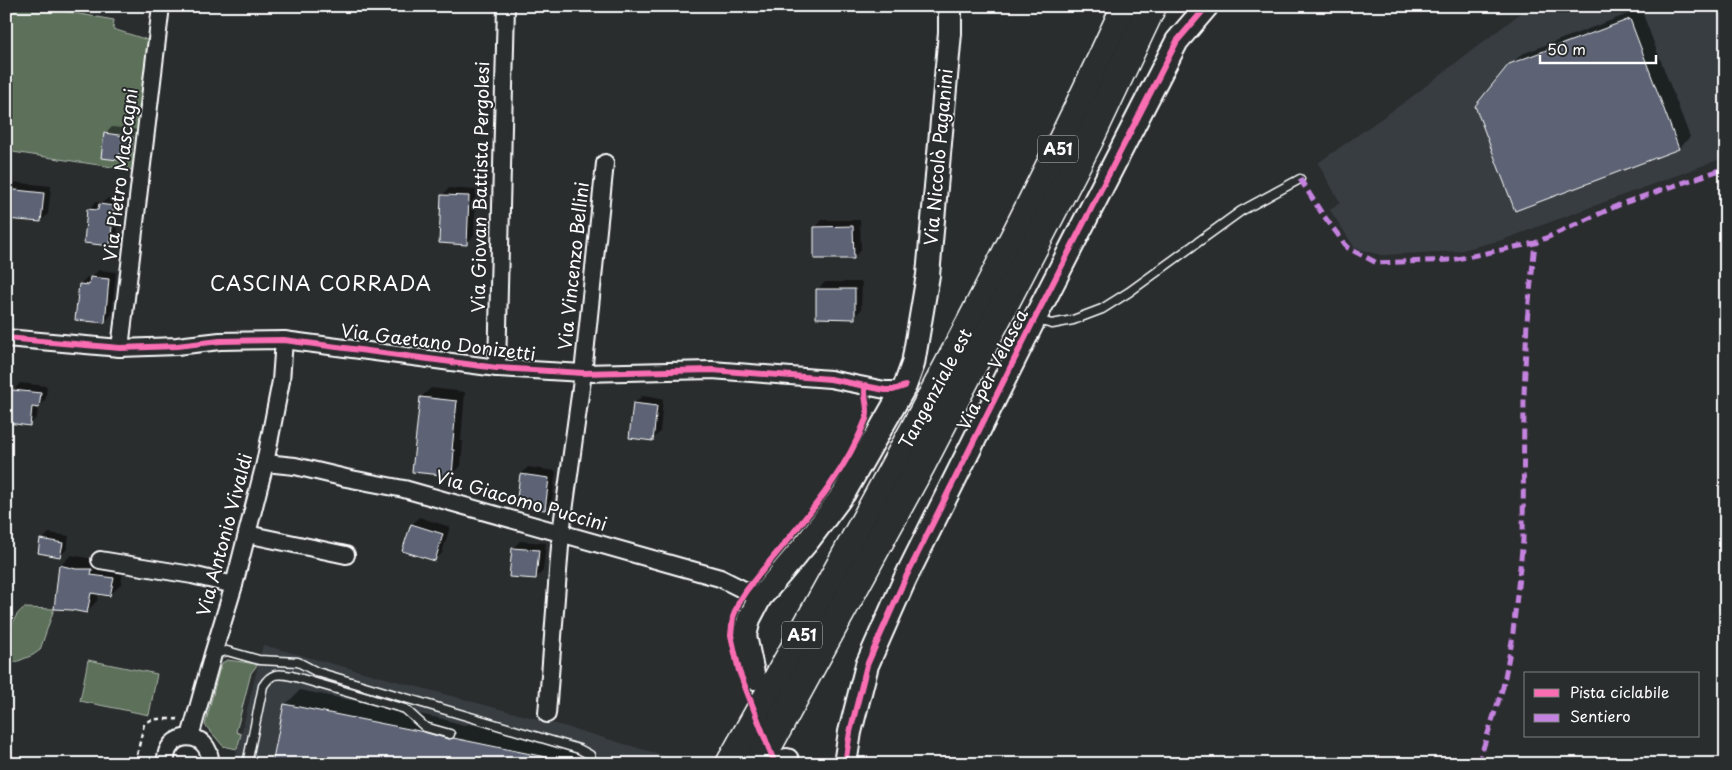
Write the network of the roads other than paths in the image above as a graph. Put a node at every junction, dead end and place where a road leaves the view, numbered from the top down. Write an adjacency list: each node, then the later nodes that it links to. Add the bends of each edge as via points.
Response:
1 (161, 6): 12 (street, Via Pietro Mascagni)
2 (506, 6): 13 (street, Via Giovan Battista Pergolesi)
3 (950, 6): 15 (street, Via Niccolò Paganini, via 928,275 913,364)
4 (1126, 6): 32 (highway, Tangenziale est / A51, via 968,329 874,507)
5 (1152, 6): 33 (highway, Tangenziale est / A51, via 1088,142 922,465)
6 (1207, 6): 9 (street, Via per Velasca, via 1177,41)
7 (605, 163): 14 (street, Via Vincenzo Bellini)
8 (1300, 179): 9 (lane, via 1241,211 1130,292 1102,308 1073,320 1052,324)
9 (1034, 320): 34 (street, Via per Velasca, via 905,579 866,666)
10 (6, 338): 12 (street, Via Gaetano Donizetti)
11 (284, 340): 12 (street, Via Gaetano Donizetti); 13 (street, Via Gaetano Donizetti); 16 (street, Via Antonio Vivaldi, via 281,381)
12 (120, 348)
13 (497, 368): 14 (street, Via Gaetano Donizetti)
14 (583, 373): 15 (street, Via Gaetano Donizetti, via 712,370 830,379 886,386); 17 (street, Via Vincenzo Bellini)
15 (898, 392): 22 (street, Via Niccolò Paganini, via 844,493)
16 (265, 462): 17 (street, Via Giacomo Puccini, via 404,489); 18 (street, Via Antonio Vivaldi)
17 (561, 532): 22 (street, Via Giacomo Puccini, via 720,578); 25 (street, Via Vincenzo Bellini)
18 (246, 534): 19 (street); 21 (street, Via Antonio Vivaldi)
19 (346, 555)
20 (100, 560): 21 (street)
21 (234, 585): 23 (street, Via Antonio Vivaldi)
22 (760, 598): 24 (street, Via Niccolò Paganini, via 749,619 745,636)
23 (212, 654): 27 (street, Via Antonio Vivaldi); 31 (lane, via 227,651 259,660 298,662 317,672 579,749 590,755)
24 (754, 678)
25 (547, 714)
26 (450, 734): 30 (lane, via 425,727 405,709 279,673 268,678 263,686)
27 (190, 737): 28 (street, via 172,744 166,755); 29 (street, via 204,743)
28 (166, 764)
29 (210, 764)
30 (247, 764)
31 (592, 764)
32 (730, 764)
33 (758, 764)
34 (845, 764)

